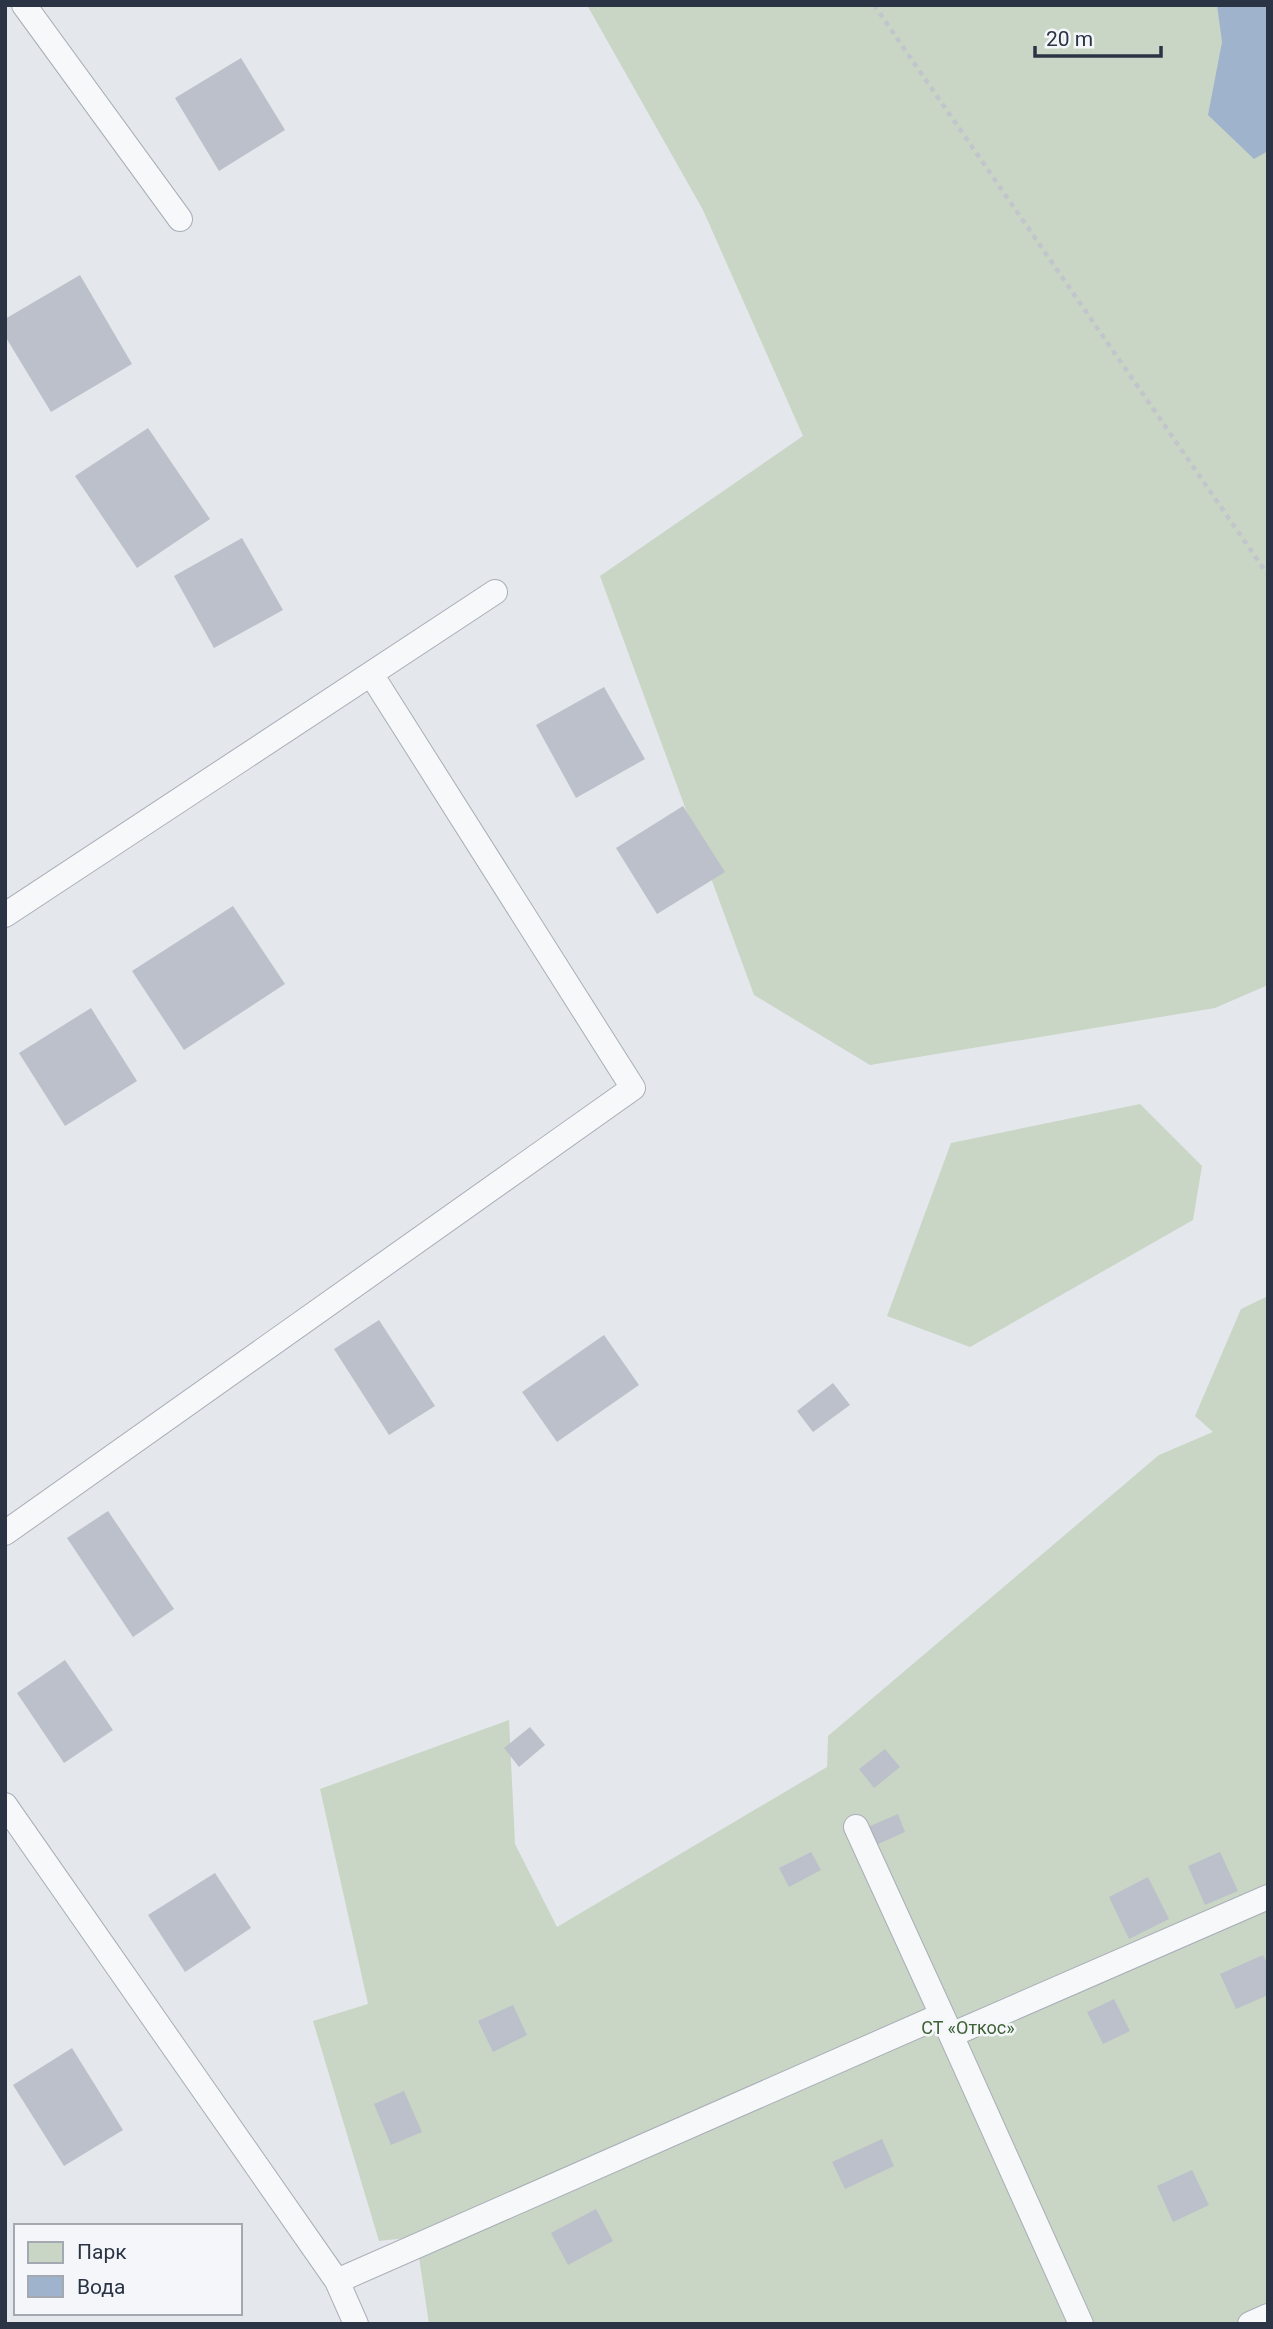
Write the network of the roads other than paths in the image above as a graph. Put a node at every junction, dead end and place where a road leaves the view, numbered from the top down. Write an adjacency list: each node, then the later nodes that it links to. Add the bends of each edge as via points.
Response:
1 (24, 5): 2 (lane)
2 (180, 219)
3 (495, 592): 4 (lane)
4 (371, 674): 5 (lane); 6 (lane, via 633,1088)
5 (5, 915)
6 (5, 1533)
7 (5, 1805): 11 (lane)
8 (856, 1827): 10 (lane)
9 (1268, 1897): 10 (lane)
10 (946, 2025): 11 (lane); 14 (lane)
11 (337, 2281): 13 (lane)
12 (1268, 2316): 15 (lane)
13 (356, 2324)
14 (1080, 2324)
15 (1250, 2324)

